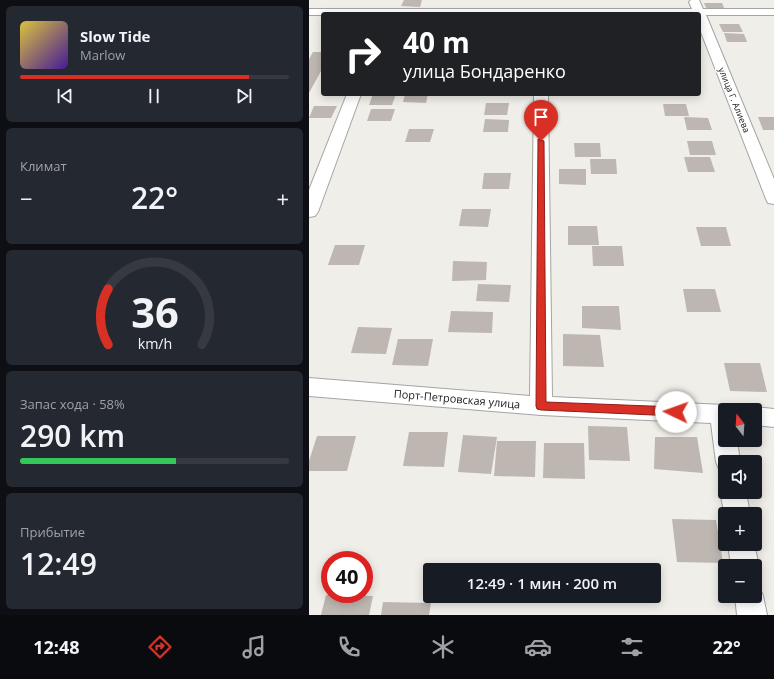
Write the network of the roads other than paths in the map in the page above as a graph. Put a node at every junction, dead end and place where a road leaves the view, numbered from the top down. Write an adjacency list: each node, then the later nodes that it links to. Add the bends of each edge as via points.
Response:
1 (390, 0): 6 (street)
2 (540, 0): 7 (street)
3 (697, 6): 8 (street); 9 (street)
4 (309, 12): 5 (street)
5 (321, 12)
6 (384, 12)
7 (541, 12)
8 (563, 12)
9 (774, 12)
10 (701, 16): 13 (street, улица Г. Алиева)
11 (353, 96): 14 (street)
12 (541, 96): 16 (street)
13 (774, 199)
14 (309, 212)
15 (309, 387): 16 (street, Порт-Петровская улица)
16 (541, 406): 17 (street, Порт-Петровская улица)
17 (718, 414)
18 (762, 417): 19 (street)
19 (774, 418)
20 (750, 603): 21 (street)
21 (753, 615)

